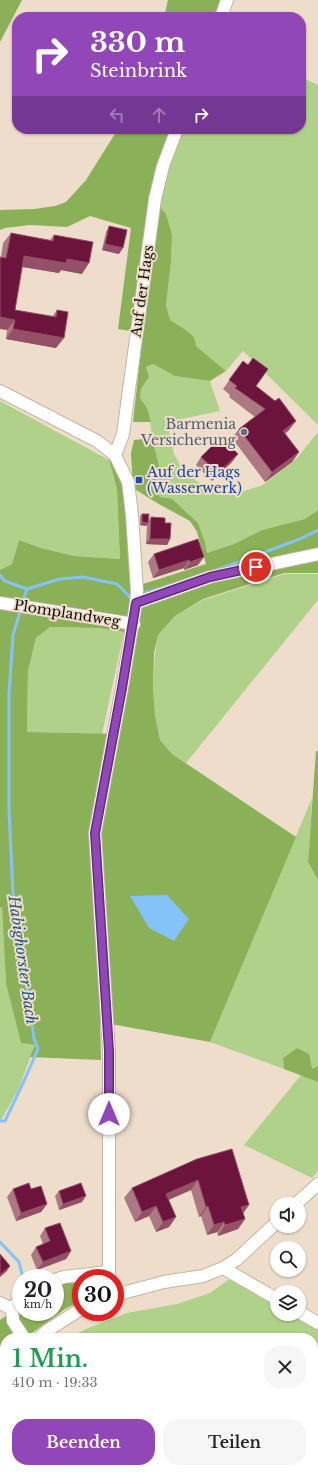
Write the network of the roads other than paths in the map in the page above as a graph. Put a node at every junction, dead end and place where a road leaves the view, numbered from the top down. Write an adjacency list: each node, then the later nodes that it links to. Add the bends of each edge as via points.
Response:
1 (227, 0): 2 (street)
2 (222, 12)
3 (175, 134): 5 (street, Auf der Hags, via 163,166 155,199 123,434)
4 (0, 391): 5 (street, via 97,441)
5 (115, 455): 8 (street, via 128,482 132,508)
6 (318, 554): 8 (street, via 210,577)
7 (0, 602): 9 (street, Plomplandweg)
8 (136, 603): 9 (street)
9 (134, 624): 14 (street, via 95,833 109,1051)
10 (318, 1184): 11 (street)
11 (304, 1197)
12 (270, 1228): 13 (street, via 236,1260)
13 (223, 1268): 15 (street, via 203,1276 164,1282); 16 (street)
14 (108, 1269)
15 (124, 1293)
16 (270, 1295)
17 (0, 1303): 18 (street)
18 (12, 1308)
19 (72, 1315): 24 (street)
20 (306, 1316): 22 (street)
21 (13, 1321): 23 (street)
22 (318, 1323)
23 (21, 1333)
24 (45, 1333)

